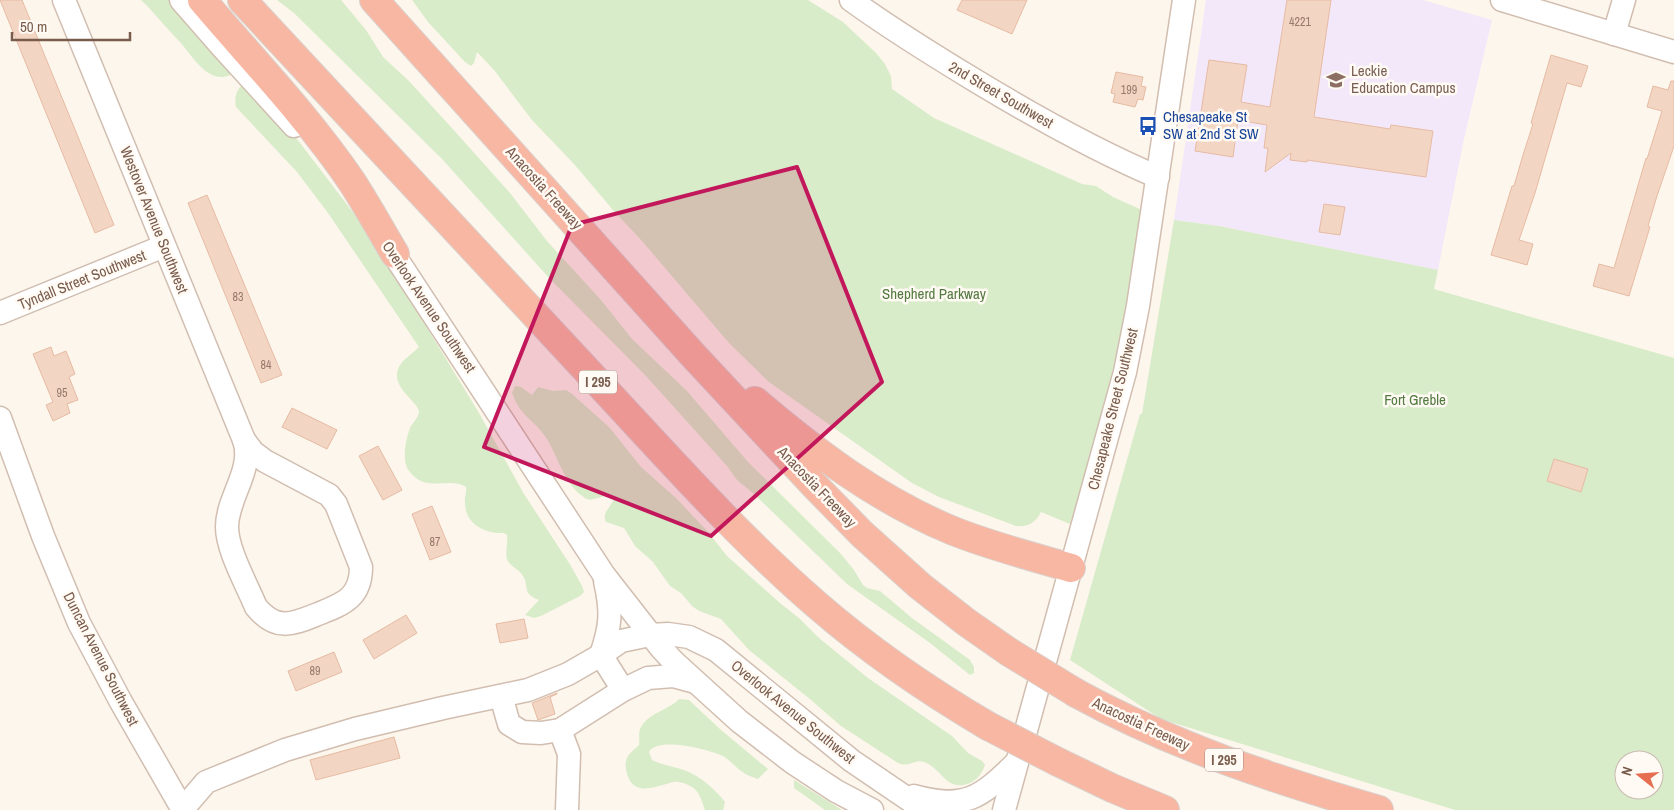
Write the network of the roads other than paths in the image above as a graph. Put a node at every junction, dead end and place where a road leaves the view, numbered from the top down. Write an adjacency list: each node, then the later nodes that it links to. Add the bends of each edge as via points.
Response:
1 (64, 0): 13 (street, Westover Avenue Southwest)
2 (181, 0): 15 (street, Overlook Avenue Southwest, via 325,160)
3 (202, 0): 15 (highway, via 336,160)
4 (242, 0): 34 (highway, I 295, bridge, via 676,466 816,604 878,654 936,695 988,726 1112,788)
5 (374, 0): 14 (highway, Anacostia Freeway / I 295)
6 (851, 0): 12 (street, 2nd Street Southwest, via 946,63 1030,113)
7 (1184, 0): 12 (street, Chesapeake Street Southwest)
8 (1502, 0): 10 (street)
9 (1624, 0): 10 (street)
10 (1614, 34): 11 (street)
11 (1674, 52)
12 (1158, 177): 19 (street, Chesapeake Street Southwest, via 1125,372)
13 (164, 246): 16 (street, Tyndall Street Southwest); 18 (street, Westover Avenue Southwest)
14 (596, 246): 19 (highway, via 736,384 808,445 847,473 908,510 953,530); 35 (highway, Anacostia Freeway / I 295, bridge, via 731,397 838,510 966,622 1009,652 1121,717 1206,754)
15 (395, 254): 20 (street, Overlook Avenue Southwest)
16 (0, 313)
17 (0, 418): 29 (street, Duncan Avenue Southwest, via 79,623 120,702)
18 (244, 440): 18 (street, Westover Avenue Southwest, via 246,460 229,511 227,532 256,607 276,622 293,624 342,605 355,593 361,567 336,504 325,491 259,456)
19 (1071, 568): 27 (street, Chesapeake Street Southwest)
20 (604, 575): 21 (street, Overlook Avenue Southwest); 22 (street, via 611,611)
21 (650, 635): 22 (street, via 621,642); 23 (street, Overlook Avenue Southwest); 28 (street, Overlook Avenue Southwest, via 683,635 716,650 852,761)
22 (601, 655): 24 (street); 25 (street, via 553,681)
23 (696, 682): 24 (street, via 673,676 656,676); 31 (street, Overlook Avenue Southwest, via 792,762)
24 (622, 690): 26 (street)
25 (501, 696): 26 (street, via 509,724 522,732); 29 (street, via 355,729 285,750 206,782)
26 (560, 730): 30 (street, via 569,754)
27 (1016, 762): 28 (street, via 990,788 969,800 936,802); 33 (street, Chesapeake Street Southwest)
28 (896, 791): 32 (street, Overlook Avenue Southwest)
29 (183, 810)
30 (567, 810)
31 (872, 810)
32 (929, 810)
33 (1004, 810)
34 (1165, 810)
35 (1379, 810)

